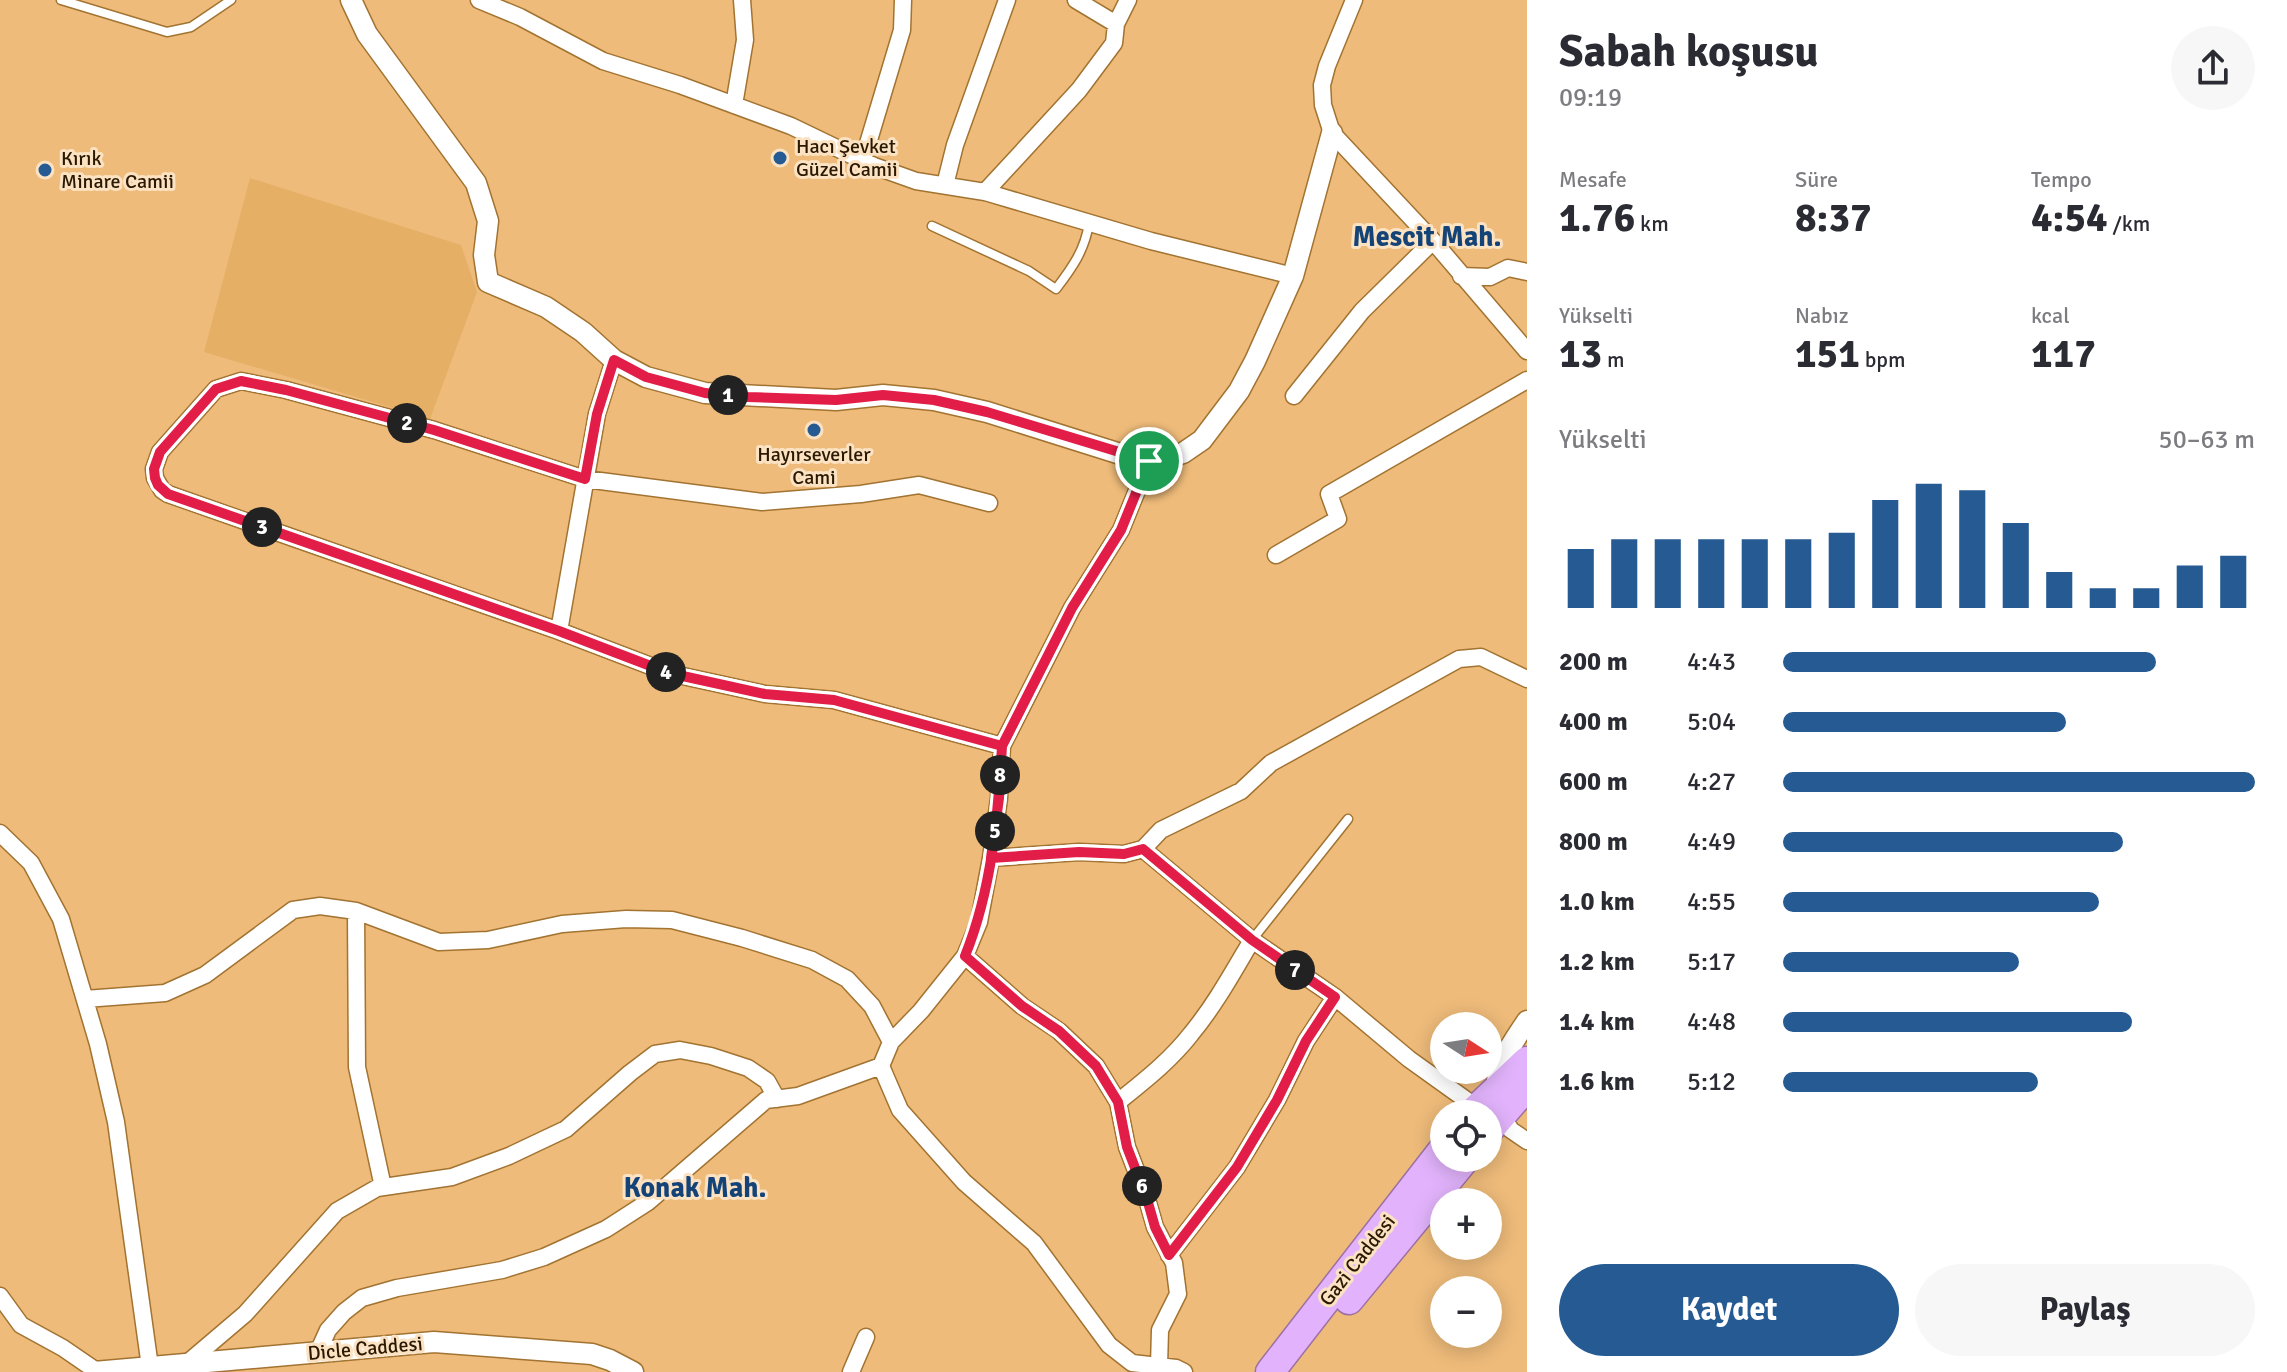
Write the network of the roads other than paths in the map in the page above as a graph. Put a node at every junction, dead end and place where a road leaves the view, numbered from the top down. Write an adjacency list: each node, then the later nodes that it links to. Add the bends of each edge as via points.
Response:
1 (61, 0): 2 (lane, via 174,32)
2 (231, 0)
3 (351, 0): 24 (street, via 367,34 476,183 488,221 488,282 546,307)
4 (479, 0): 12 (street, via 603,61)
5 (742, 0): 12 (street, via 745,40)
6 (903, 0): 14 (street, via 902,30)
7 (1007, 0): 15 (street)
8 (1076, 0): 11 (street)
9 (1128, 0): 11 (street)
10 (1354, 0): 13 (street, via 1322,85)
11 (1116, 24): 16 (street, via 1114,43 1079,90)
12 (734, 105): 14 (street)
13 (1332, 133): 19 (street); 21 (street)
14 (863, 160): 15 (street, via 916,181)
15 (945, 185): 16 (street)
16 (985, 192): 17 (street)
17 (1089, 222): 18 (lane, via 1077,262 1056,289); 21 (street)
18 (932, 226)
19 (1433, 241): 22 (street); 26 (street, via 1362,311)
20 (1527, 272): 22 (street, via 1508,268 1490,277)
21 (1293, 276): 27 (street, via 1255,361 1219,420 1183,453)
22 (1461, 276): 23 (street)
23 (1527, 351)
24 (614, 360): 27 (street, via 646,377 705,393 934,400); 28 (street)
25 (1527, 380): 30 (street, via 1329,494 1338,519)
26 (1294, 396)
27 (1149, 461): 33 (street, via 1121,530 1072,608)
28 (585, 479): 29 (street, via 762,502 919,485); 31 (street); 31 (street, via 434,430 241,381 216,389 166,444 154,469 158,485 168,494)
29 (989, 503)
30 (1276, 555)
31 (559, 631): 33 (street, via 669,673 765,694 834,700)
32 (1527, 679): 36 (street, via 1481,657 1459,659 1271,763 1241,791 1161,830)
33 (1002, 746): 37 (street)
34 (1348, 819): 39 (lane)
35 (0, 833): 42 (street, via 31,863 61,919)
36 (1143, 849): 37 (street); 39 (street)
37 (991, 858): 40 (street, via 979,922)
38 (356, 911): 42 (street, via 320,906 293,910 205,975 165,993); 44 (street, via 439,942 488,940 562,924 672,920 812,960 847,979 872,1006); 58 (street, via 357,1067)
39 (1252, 940): 41 (street); 53 (street, via 1189,1037)
40 (965, 956): 44 (street); 53 (street, via 1096,1066)
41 (1335, 997): 49 (street, via 1409,1059); 59 (street, via 1237,1167)
42 (85, 999): 65 (street, via 116,1122)
43 (1527, 1021): 50 (street, via 1506,1053)
44 (891, 1042): 46 (street)
45 (1527, 1061): 51 (highway)
46 (881, 1066): 48 (street); 64 (street, via 900,1110 964,1182 1034,1243 1109,1345 1132,1363)
47 (1527, 1086): 52 (highway)
48 (777, 1099): 58 (street, via 767,1081 748,1068 680,1050 655,1054 566,1129 452,1177); 62 (street, via 766,1100 648,1202 606,1229 502,1270 362,1298 328,1330)
49 (1470, 1100)
50 (1490, 1100)
51 (1495, 1100)
52 (1502, 1101)
53 (1118, 1102): 59 (street, via 1127,1147)
54 (1502, 1123): 55 (street)
55 (1527, 1141)
56 (1430, 1166): 70 (highway, Gazi Caddesi)
57 (1455, 1172): 71 (highway, Gazi Caddesi)
58 (383, 1187): 63 (street, via 337,1211 245,1314)
59 (1169, 1255): 64 (street, via 1178,1294 1160,1330)
60 (0, 1296): 66 (street, via 21,1325)
61 (866, 1337): 68 (street)
62 (318, 1352): 63 (street, Dicle Caddesi); 67 (street, Dicle Caddesi, via 434,1342 592,1354)
63 (185, 1365): 65 (street, Dicle Caddesi)
64 (1159, 1366): 69 (street)
65 (150, 1367): 66 (street, Dicle Caddesi)
66 (96, 1372)
67 (633, 1372)
68 (851, 1372)
69 (1184, 1372)
70 (1270, 1372)
71 (1291, 1372)

